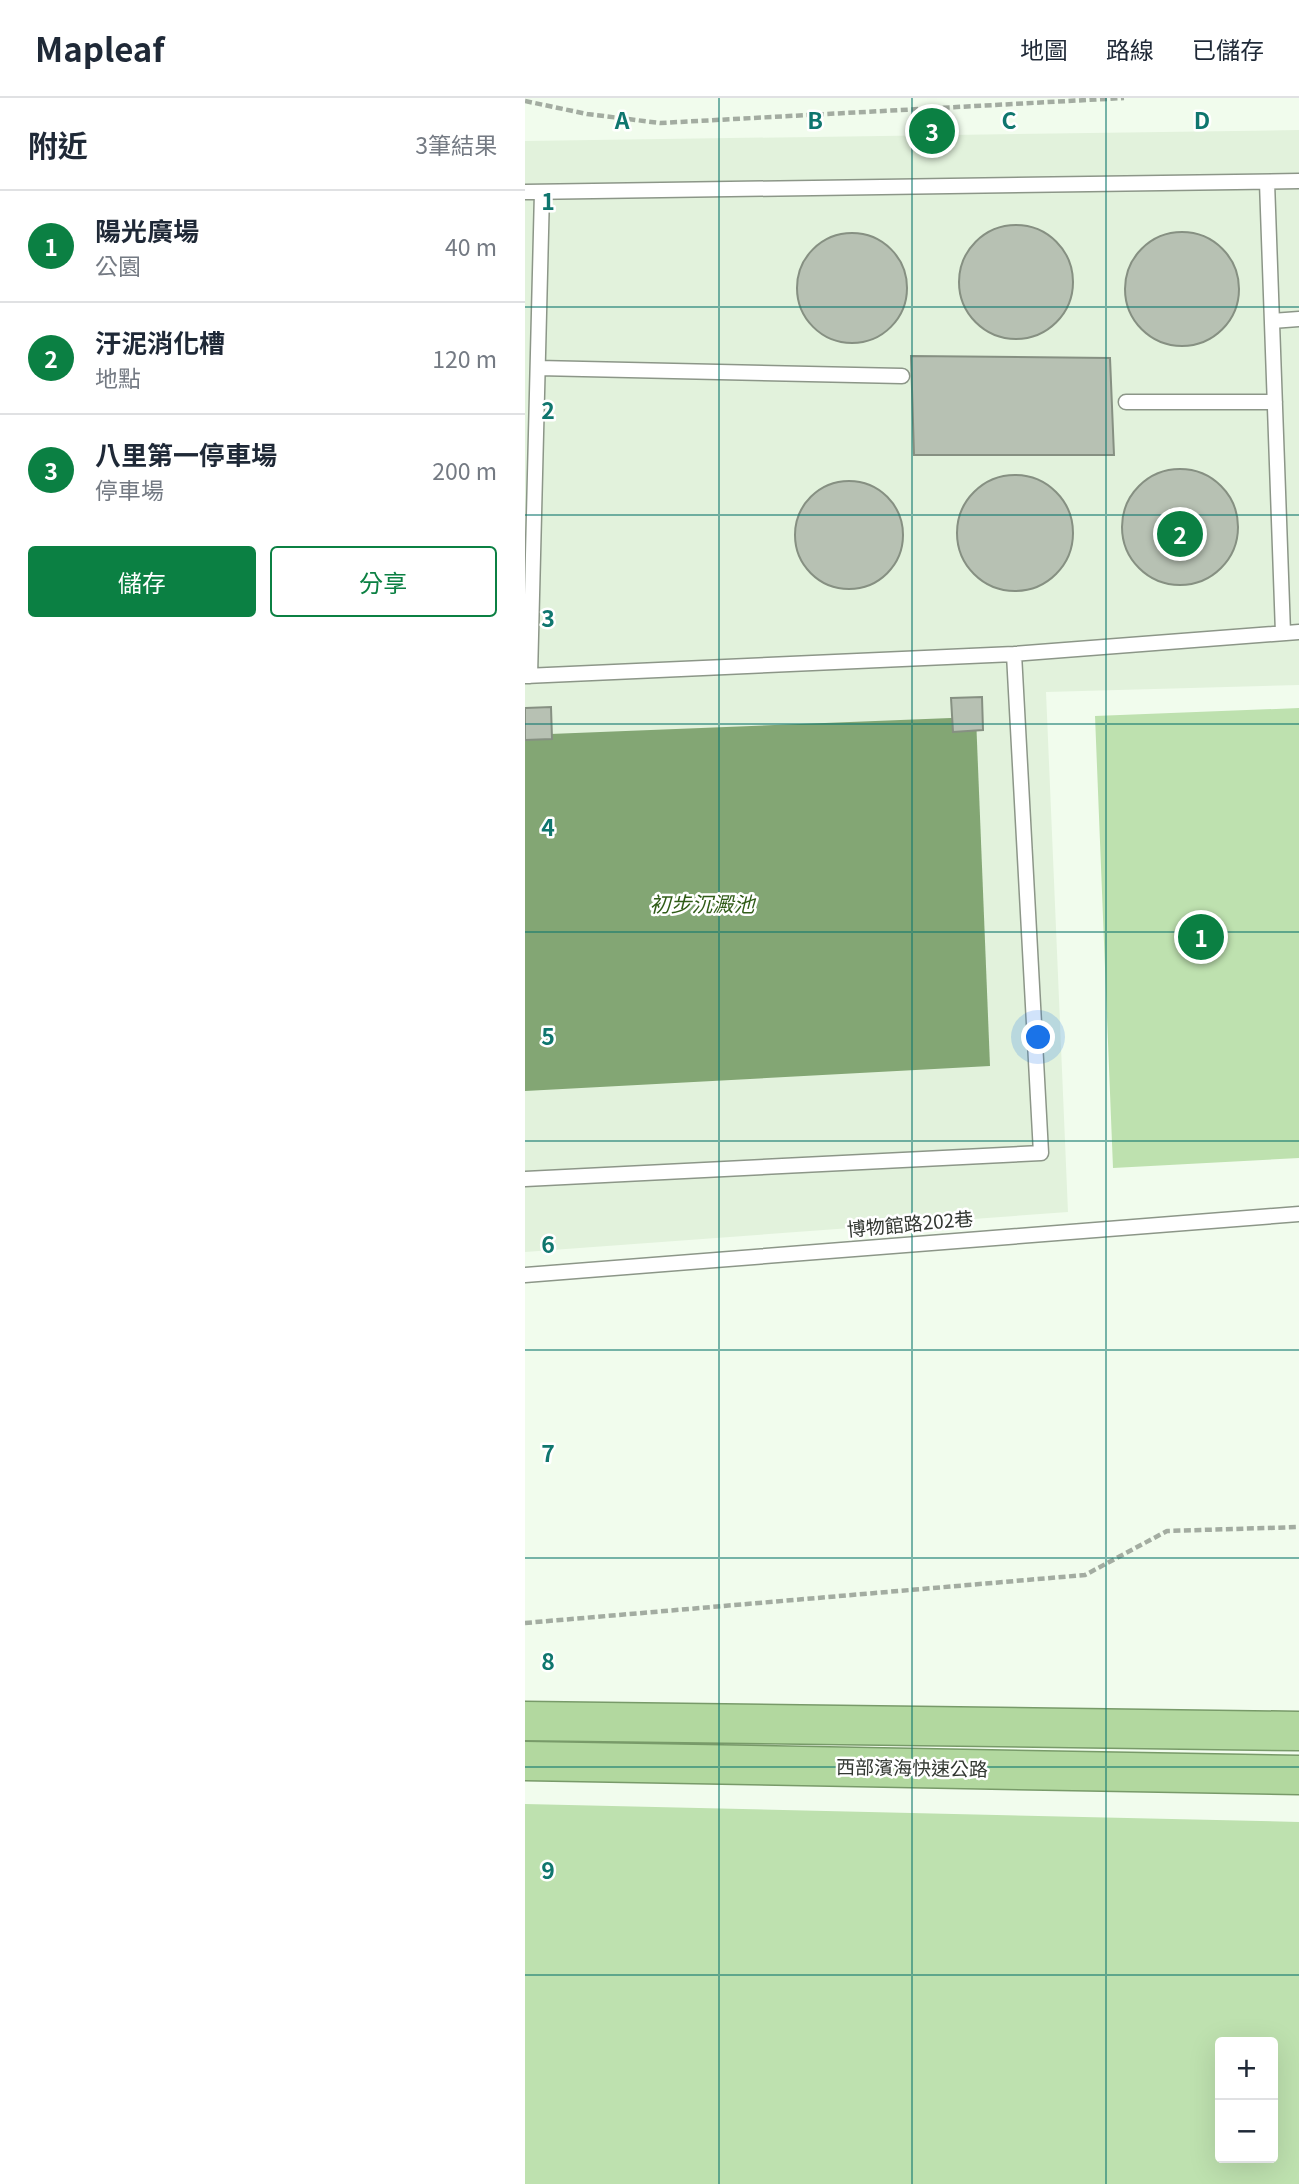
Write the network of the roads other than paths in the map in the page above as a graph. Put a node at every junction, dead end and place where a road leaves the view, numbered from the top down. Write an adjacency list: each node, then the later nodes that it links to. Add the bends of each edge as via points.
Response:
1 (1299, 181): 2 (lane)
2 (1267, 182): 4 (lane); 6 (lane)
3 (525, 192): 4 (lane)
4 (542, 192): 7 (lane)
5 (1299, 319): 6 (lane)
6 (1272, 321): 10 (lane)
7 (538, 368): 8 (lane); 14 (lane)
8 (902, 376)
9 (1126, 402): 10 (lane)
10 (1275, 402): 12 (lane)
11 (1299, 632): 12 (lane)
12 (1283, 633): 13 (lane)
13 (1014, 654): 14 (lane); 15 (lane, via 1041,1153)
14 (527, 676)
15 (525, 1179)
16 (1299, 1214): 17 (lane, 博物館路202巷)
17 (525, 1275)
18 (525, 1721): 19 (highway)
19 (1299, 1731)
20 (525, 1761): 21 (highway, 西部濱海快速公路)
21 (1299, 1775)

